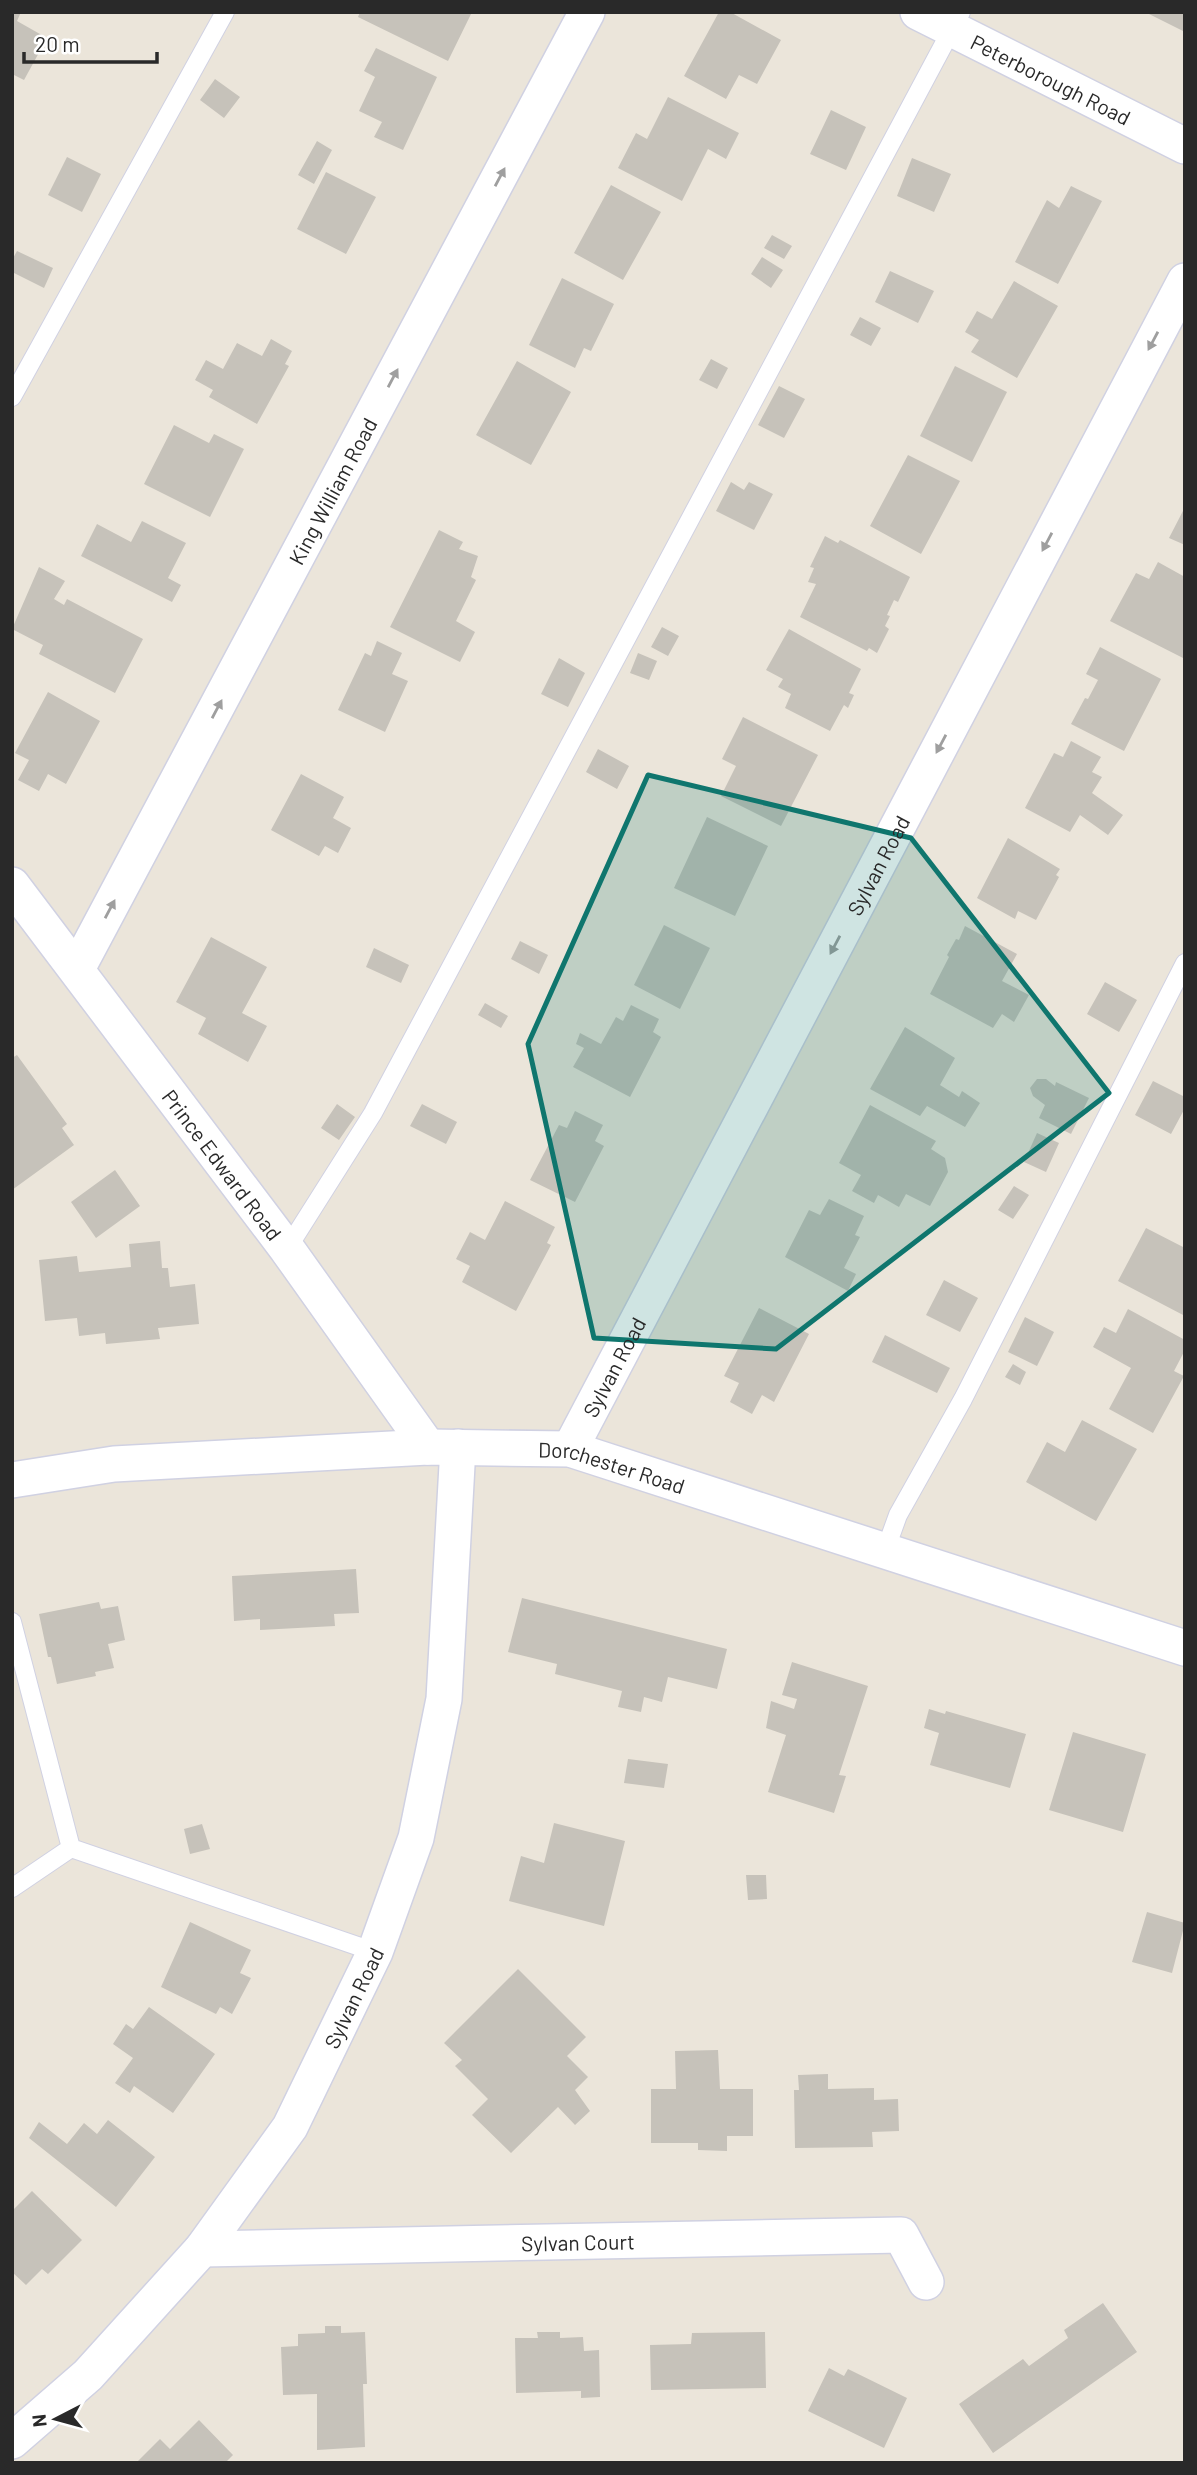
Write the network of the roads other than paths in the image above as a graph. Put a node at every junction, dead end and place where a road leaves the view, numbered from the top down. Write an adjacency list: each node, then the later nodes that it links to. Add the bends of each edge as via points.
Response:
1 (225, 12): 7 (lane)
2 (587, 12): 10 (street, King William Road, one-way to 2)
3 (918, 12): 4 (street, Peterborough Road)
4 (957, 21): 5 (street, Peterborough Road); 11 (lane, via 373,1113)
5 (1185, 146)
6 (1185, 281): 13 (street, Sylvan Road, one-way to 13)
7 (12, 397)
8 (12, 885): 10 (street, Prince Edward Road)
9 (1185, 963): 15 (lane, via 963,1399 898,1515)
10 (78, 969): 11 (street, Prince Edward Road)
11 (287, 1249): 12 (street, Prince Edward Road)
12 (443, 1447): 13 (street, Dorchester Road); 14 (street, Dorchester Road, via 114,1464); 20 (street, Sylvan Road, via 444,1699 416,1838)
13 (570, 1449): 15 (street, Dorchester Road)
14 (12, 1480)
15 (885, 1551): 17 (street, Dorchester Road)
16 (12, 1622): 18 (lane)
17 (1185, 1648)
18 (71, 1848): 19 (lane); 20 (lane)
19 (12, 1888)
20 (375, 1952): 21 (street, Sylvan Road, via 290,2127)
21 (202, 2249): 22 (street, Sylvan Court, via 901,2235); 23 (street, Sylvan Road, via 88,2375)
22 (926, 2282)
23 (12, 2441)

